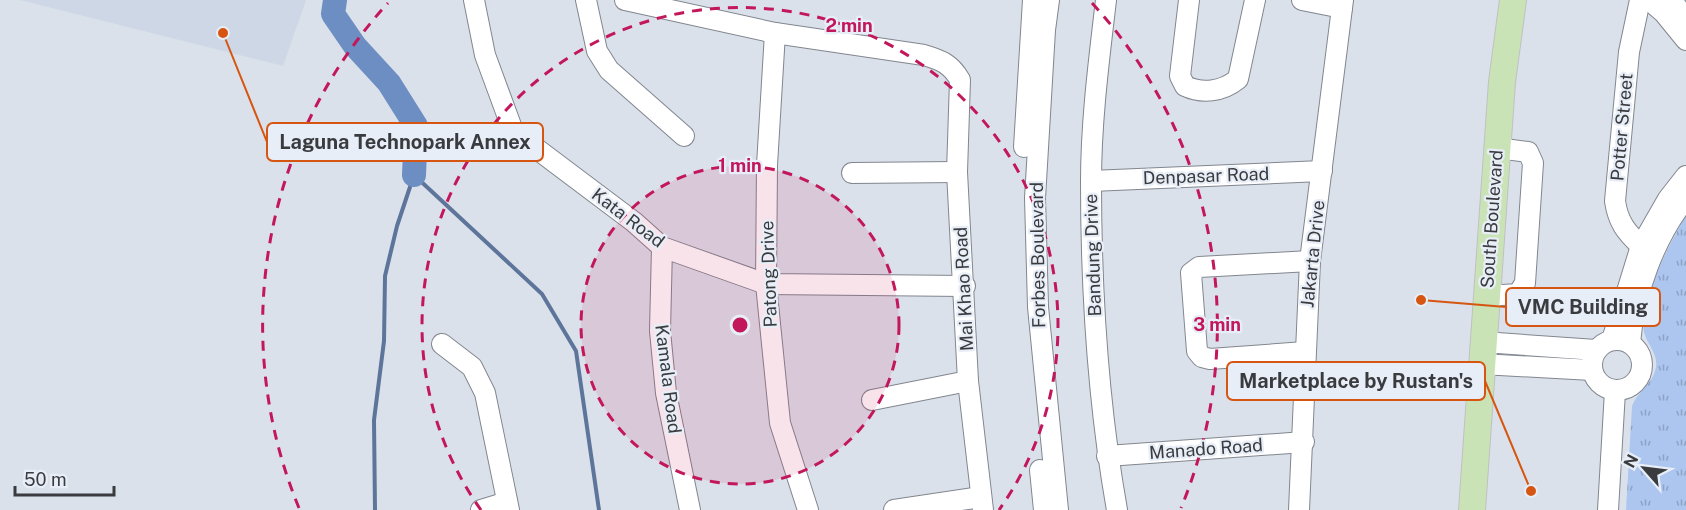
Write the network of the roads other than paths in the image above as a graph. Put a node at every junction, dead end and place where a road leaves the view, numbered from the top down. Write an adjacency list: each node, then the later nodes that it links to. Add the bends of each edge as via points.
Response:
1 (474, 0): 27 (street, Kata Road, via 485,55 513,131 634,222)
2 (586, 0): 18 (street, via 597,51 609,70)
3 (625, 0): 16 (street)
4 (1033, 0): 48 (street, Forbes Boulevard, via 1022,227)
5 (1049, 0): 49 (street, Forbes Boulevard, via 1035,198 1038,307)
6 (1106, 0): 24 (street, Bandung Drive)
7 (1190, 0): 8 (street, via 1180,76 1185,86 1204,92 1231,85 1238,79)
8 (1255, 0)
9 (1302, 0): 14 (street)
10 (1513, 0): 19 (main road, South Boulevard)
11 (1640, 0): 26 (street, Potter Street, via 1629,52 1615,201 1617,217)
12 (1649, 0): 17 (street)
13 (1671, 0): 15 (street)
14 (1342, 4): 20 (street, Jakarta Drive)
15 (1686, 18)
16 (775, 33): 21 (street, Mai Khao Road, via 924,55 953,68 960,80); 29 (street, Patong Drive, via 767,165)
17 (1686, 40)
18 (684, 136)
19 (1497, 147): 31 (main road, South Boulevard); 31 (street, via 1528,152 1533,163 1525,284 1518,294)
20 (1322, 171): 24 (street, Denpasar Road); 28 (street, Jakarta Drive)
21 (957, 172): 22 (street); 30 (street, Mai Khao Road)
22 (852, 173)
23 (1686, 176): 26 (street, via 1668,198)
24 (1091, 181): 41 (street, Bandung Drive, via 1096,337)
25 (1686, 198): 33 (street, via 1655,251 1632,322)
26 (1641, 246): 33 (street)
27 (662, 248): 29 (street, Kata Road); 45 (street, Kamala Road, via 660,331 666,393)
28 (1310, 261): 34 (street, Jakarta Drive); 34 (street, via 1199,267 1191,273 1197,351 1202,357)
29 (766, 284): 30 (street, Kata Road); 46 (street, Patong Drive, via 780,423)
30 (965, 286): 37 (street, Mai Khao Road)
31 (1486, 296): 35 (main road, South Boulevard)
32 (442, 344): 43 (street, via 472,367 485,393)
33 (1613, 344): 35 (street); 36 (street); 38 (street, via 1641,356 1642,373 1631,387)
34 (1305, 352): 40 (street, Jakarta Drive)
35 (1482, 353): 36 (street); 52 (main road, South Boulevard)
36 (1592, 370): 38 (street, via 1600,384)
37 (968, 381): 39 (street); 42 (street, Mai Khao Road)
38 (1615, 391): 53 (street)
39 (872, 400)
40 (1304, 442): 41 (street, Manado Road); 51 (street, Jakarta Drive)
41 (1107, 456): 50 (street, Bandung Drive)
42 (982, 504): 47 (street)
43 (508, 506): 44 (street)
44 (481, 510)
45 (690, 510)
46 (808, 510)
47 (894, 510)
48 (1044, 510)
49 (1058, 510)
50 (1117, 510)
51 (1299, 510)
52 (1472, 510)
53 (1608, 510)

